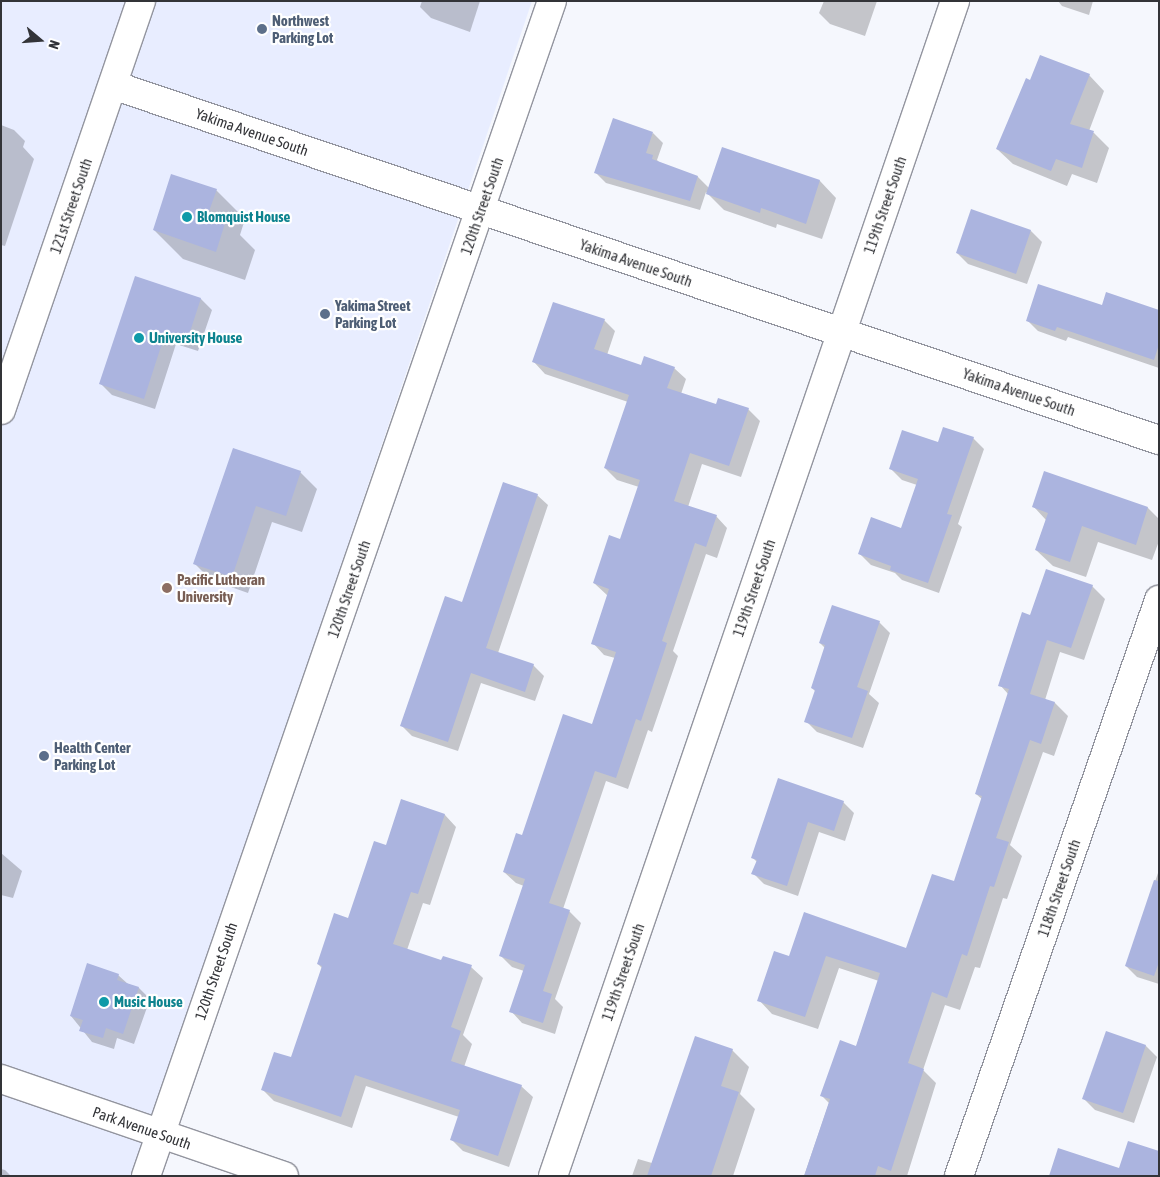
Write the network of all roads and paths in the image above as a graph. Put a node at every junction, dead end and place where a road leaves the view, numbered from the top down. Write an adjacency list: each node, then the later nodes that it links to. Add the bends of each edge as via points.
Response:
1 (141, 1): 4 (street, 121st Street South)
2 (552, 1): 5 (street, 120th Street South)
3 (955, 1): 6 (street, 119th Street South)
4 (112, 85): 5 (street, Yakima Avenue South); 7 (street, 121st Street South)
5 (480, 210): 6 (street, Yakima Avenue South); 11 (street, 120th Street South)
6 (842, 332): 8 (street, Yakima Avenue South); 14 (street, 119th Street South)
7 (1, 410)
8 (1159, 440)
9 (1159, 600): 15 (street, 118th Street South)
10 (1, 1080): 11 (street, Park Avenue South)
11 (160, 1134): 12 (street, 120th Street South); 13 (street, Park Avenue South)
12 (146, 1176)
13 (284, 1176)
14 (553, 1176)
15 (959, 1176)

